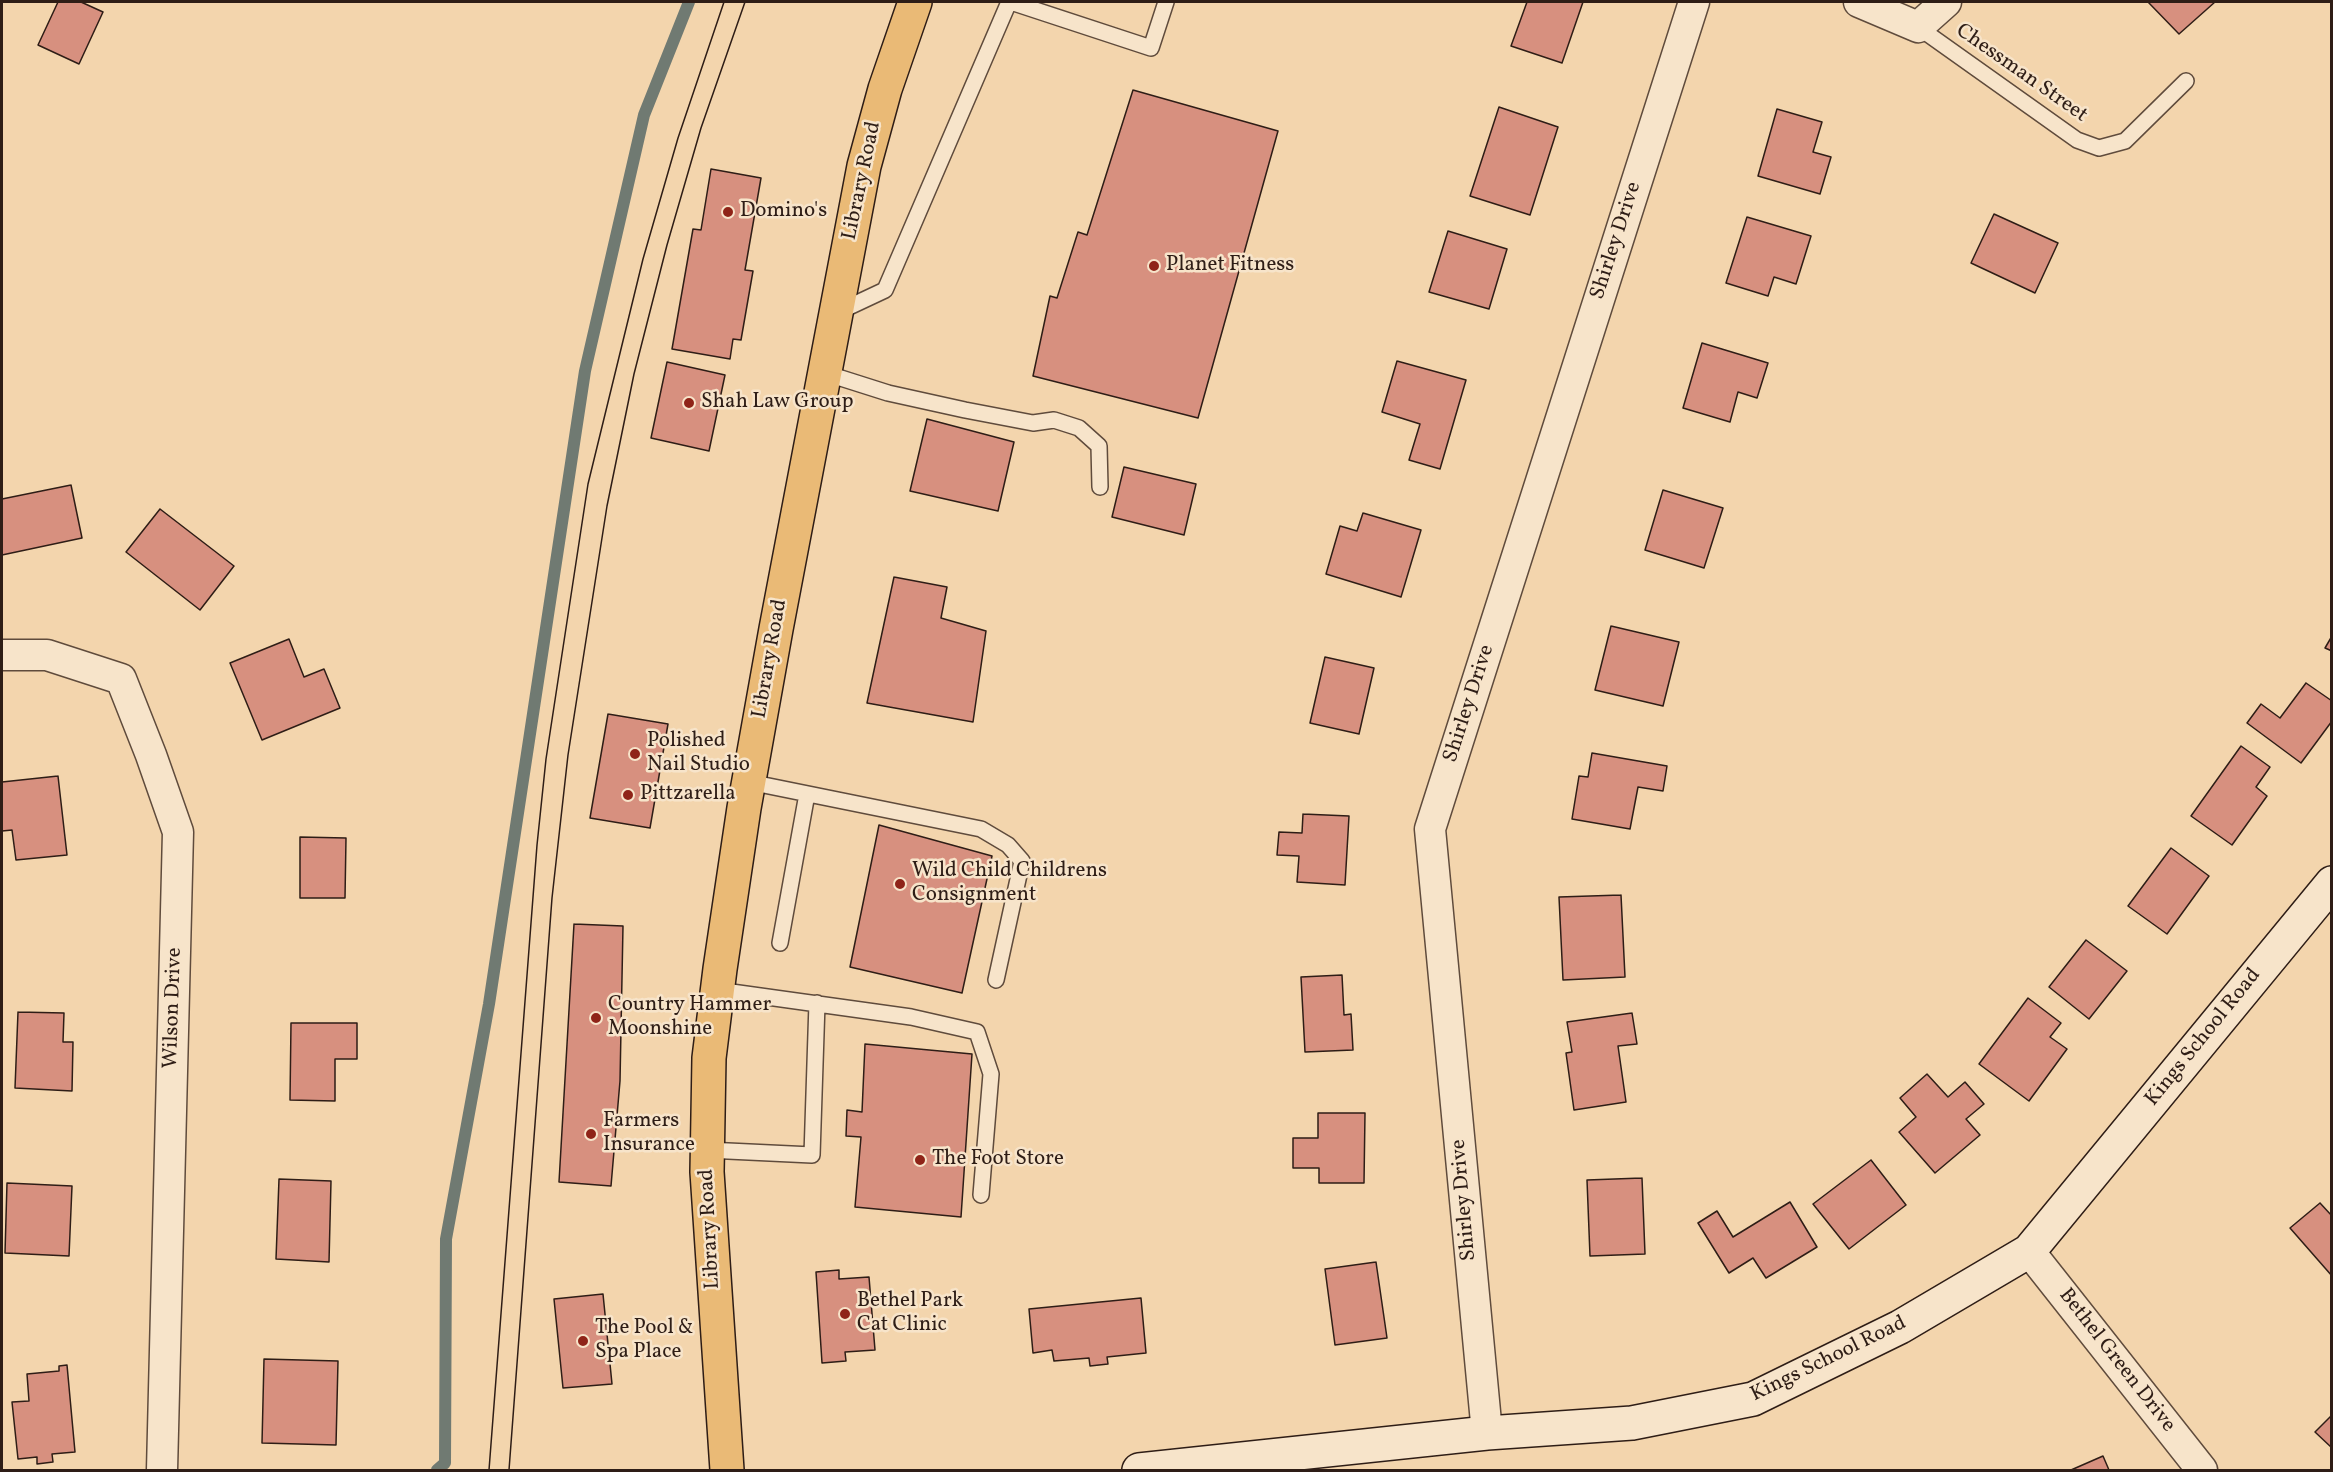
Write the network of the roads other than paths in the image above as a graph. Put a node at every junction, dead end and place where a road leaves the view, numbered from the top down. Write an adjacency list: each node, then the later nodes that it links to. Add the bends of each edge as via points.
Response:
1 (915, 2): 9 (main road, Library Road, via 864,166)
2 (1010, 2): 3 (lane, via 1151,48); 9 (lane, via 885,290)
3 (1166, 2)
4 (1694, 2): 23 (street, Shirley Drive, via 1430,829)
5 (1859, 2): 7 (street)
6 (1946, 2): 7 (street)
7 (1918, 27): 8 (lane, Chessman Street, via 2077,140 2099,148 2126,141)
8 (2186, 81)
9 (836, 313): 10 (main road, Library Road)
10 (825, 373): 11 (lane, via 888,393 965,410 1033,423 1054,420 1079,428 1099,446); 13 (main road, Library Road)
11 (1100, 487)
12 (2, 655): 24 (street, Wilson Drive, via 47,655 121,679 178,832)
13 (749, 782): 14 (lane); 18 (main road, Library Road)
14 (807, 794): 16 (lane); 17 (lane, via 981,829 1008,845 1022,861)
15 (2331, 884): 22 (street, Kings School Road)
16 (780, 943)
17 (996, 980)
18 (717, 990): 19 (lane); 20 (main road, Library Road, via 709,1058)
19 (817, 1003): 20 (lane, via 812,1155); 21 (lane, via 977,1032 991,1074)
20 (707, 1150): 25 (main road, Library Road)
21 (981, 1195)
22 (2029, 1251): 23 (street, Kings School Road, via 1900,1327 1753,1400 1632,1422); 27 (street, Bethel Green Drive)
23 (1487, 1433): 26 (street, Kings School Road)
24 (162, 1470)
25 (727, 1470)
26 (1139, 1470)
27 (2202, 1470)

